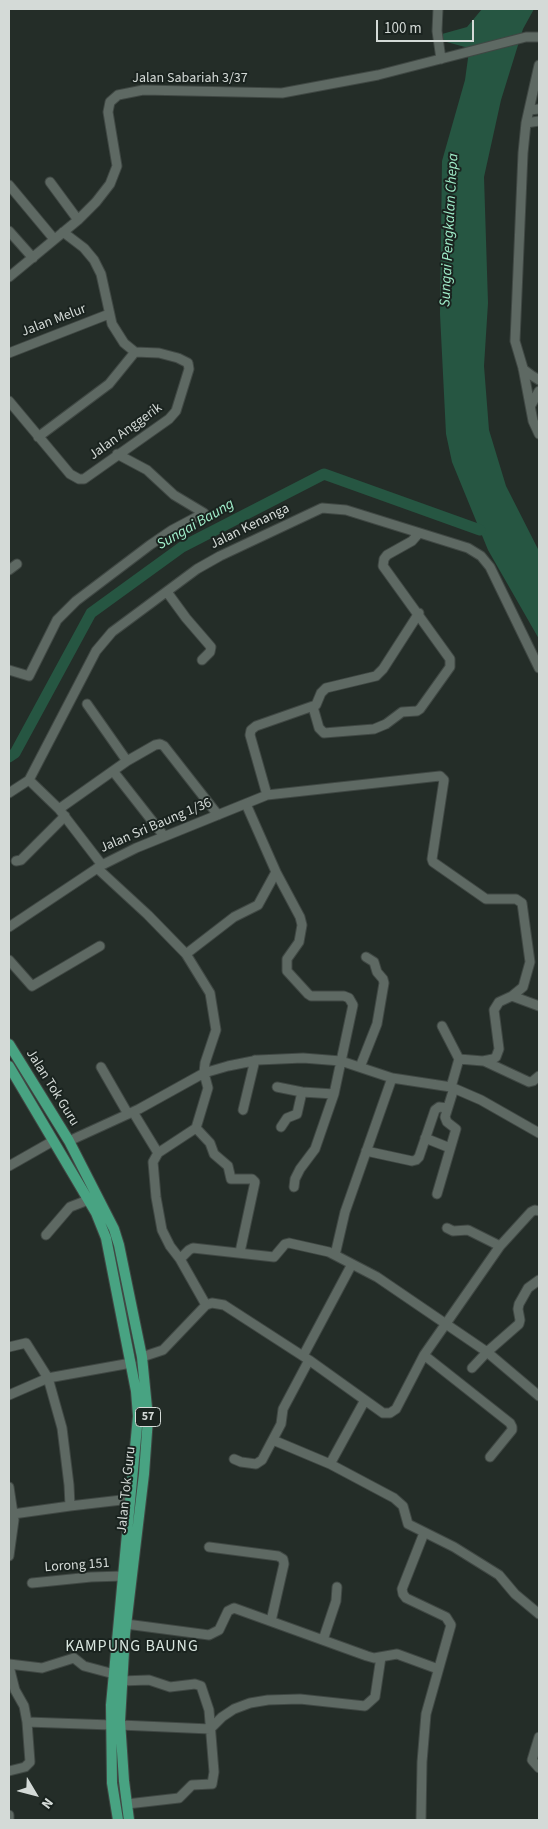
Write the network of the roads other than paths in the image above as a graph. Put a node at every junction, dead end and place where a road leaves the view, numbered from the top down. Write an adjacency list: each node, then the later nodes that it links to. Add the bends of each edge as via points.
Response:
1 (438, 9): 3 (street)
2 (539, 37): 3 (street, Jalan Sabariah 3/37, via 526,37)
3 (441, 59): 11 (street, Jalan Sabariah 3/37, via 282,93 143,90 118,95 110,102 108,112 117,166 110,184)
4 (539, 65): 6 (street)
5 (539, 109): 6 (street)
6 (529, 110): 8 (street)
7 (539, 121): 8 (street)
8 (526, 124): 20 (street, via 522,153 515,341)
9 (50, 182): 11 (street)
10 (9, 185): 14 (street)
11 (78, 220): 13 (street, Jalan Sabariah 3/37)
12 (9, 231): 15 (street)
13 (63, 232): 14 (street, Jalan Sabariah 3/37); 17 (street, via 94,260)
14 (54, 239): 15 (street, Jalan Sabariah 3/37)
15 (33, 258): 16 (street, Jalan Sabariah 3/37)
16 (9, 277)
17 (109, 314): 18 (street, via 119,336); 19 (street, Jalan Melur)
18 (135, 352): 26 (street, via 109,384); 27 (street, Jalan Anggerik, via 178,358 188,363 189,369 172,416)
19 (9, 354)
20 (523, 368): 21 (street); 24 (street)
21 (539, 380)
22 (539, 392): 24 (street)
23 (10, 405): 26 (street)
24 (530, 405): 25 (street)
25 (539, 434)
26 (38, 437): 27 (street, Jalan Anggerik, via 70,474 79,479 90,476)
27 (117, 454): 35 (street, via 147,470 174,495 204,513 150,545 76,601 57,620 29,676)
28 (419, 533): 31 (street, Jalan Kenanga, via 346,510 322,508 205,564); 32 (street, via 412,541 387,555 383,563); 34 (street, Jalan Kenanga, via 468,548 487,561)
29 (17, 564): 30 (street)
30 (9, 570)
31 (167, 592): 33 (street, via 211,647); 40 (street, Jalan Kenanga, via 102,642)
32 (418, 614): 37 (street, via 379,674 326,688); 37 (street, via 451,663 420,709 402,712 374,729 326,733 320,730)
33 (202, 660)
34 (539, 668)
35 (9, 670)
36 (87, 704): 38 (street)
37 (313, 707): 42 (street, via 251,730)
38 (127, 761): 39 (street); 45 (street, via 155,745 162,745)
39 (113, 771): 44 (street); 46 (street)
40 (29, 780): 41 (street); 44 (street)
41 (9, 793)
42 (267, 795): 43 (street, Jalan Sri Baung 1/36); 55 (street, Jalan Sri Baung 1/36, via 442,777 432,858 434,864 486,899 516,899 523,906 530,962 523,986)
43 (246, 804): 45 (street, Jalan Sri Baung 1/36); 49 (street)
44 (62, 813): 47 (street, via 21,860); 48 (street)
45 (218, 815): 46 (street, Jalan Sri Baung 1/36)
46 (164, 836): 48 (street, Jalan Sri Baung 1/36)
47 (16, 861)
48 (99, 866): 50 (street, Jalan Sri Baung 1/36); 52 (street)
49 (276, 872): 52 (street, via 258,905 234,917); 61 (street, via 300,916 302,926 299,942 287,959 287,971 308,994 344,996 353,1005)
50 (9, 927)
51 (100, 946): 54 (street, via 32,986)
52 (186, 954): 66 (street, via 210,993 216,1029)
53 (366, 957): 65 (street, via 374,962 384,984 377,1024)
54 (9, 960)
55 (512, 996): 56 (street); 62 (street, via 499,1002 494,1010 499,1050 495,1058)
56 (539, 1006)
57 (442, 1026): 59 (street)
58 (9, 1044): 76 (main road, Jalan Tok Guru / 57)
59 (459, 1059): 62 (street); 70 (street)
60 (255, 1060): 61 (street, via 303,1058); 66 (street); 74 (street)
61 (341, 1061): 65 (street); 72 (street)
62 (484, 1061): 67 (street, via 529,1082)
63 (9, 1066): 77 (main road, Jalan Tok Guru / 57)
64 (101, 1067): 75 (street)
65 (360, 1067): 68 (street)
66 (204, 1073): 75 (street); 79 (street, via 207,1089)
67 (539, 1076)
68 (392, 1078): 70 (street); 85 (street)
69 (277, 1087): 71 (street)
70 (453, 1087): 73 (street); 80 (street)
71 (302, 1092): 72 (street); 78 (street, via 297,1114 287,1118)
72 (334, 1094): 88 (street, via 315,1149 294,1179)
73 (447, 1108): 81 (street, via 436,1109); 84 (street, via 445,1119 456,1129)
74 (244, 1110)
75 (130, 1113): 83 (street); 86 (street)
76 (54, 1118): 77 (main road); 83 (main road, Jalan Tok Guru / 57)
77 (43, 1124): 82 (main road, Jalan Tok Guru / 57)
78 (281, 1127)
79 (196, 1128): 86 (street); 95 (street, via 210,1143 214,1154 228,1166 231,1178 255,1182)
80 (539, 1133)
81 (425, 1138): 84 (street); 85 (street, via 414,1161)
82 (53, 1141): 87 (street); 90 (main road, Jalan Tok Guru / 57)
83 (69, 1141): 105 (main road, Jalan Tok Guru / 57, via 114,1229)
84 (450, 1148): 89 (street)
85 (366, 1151): 96 (street, via 345,1212)
86 (158, 1153): 97 (street, via 153,1162 162,1230)
87 (9, 1166)
88 (294, 1187)
89 (437, 1194)
90 (88, 1200): 93 (street, via 70,1207); 107 (main road, Jalan Tok Guru / 57, via 106,1238)
91 (539, 1211): 94 (street, via 531,1212)
92 (447, 1228): 94 (street, via 453,1232 468,1230)
93 (46, 1235)
94 (500, 1246): 101 (street)
95 (240, 1252): 96 (street, via 274,1257 289,1243); 97 (street, via 190,1248)
96 (335, 1255): 98 (street)
97 (180, 1258): 100 (street)
98 (352, 1264): 101 (street); 106 (street)
99 (539, 1280): 103 (street, via 528,1289 518,1306 519,1324)
100 (206, 1305): 105 (street, via 163,1350); 106 (street, via 222,1304)
101 (446, 1323): 103 (street); 104 (street)
102 (9, 1347): 109 (street, via 26,1343)
103 (487, 1352): 108 (street); 111 (street)
104 (424, 1355): 112 (street, via 396,1409 383,1413); 114 (street, via 512,1426)
105 (142, 1358): 129 (main road, Jalan Tok Guru / 57, via 148,1418)
106 (306, 1358): 112 (street); 113 (street)
107 (131, 1363): 109 (street); 118 (main road, Jalan Tok Guru / 57, via 138,1416)
108 (472, 1368)
109 (48, 1378): 110 (street); 119 (street, via 62,1428)
110 (9, 1395)
111 (539, 1396)
112 (365, 1400): 116 (street)
113 (273, 1440): 115 (street, via 258,1463); 116 (street)
114 (490, 1457)
115 (234, 1459)
116 (330, 1464): 121 (street, via 400,1502 406,1522)
117 (9, 1487): 120 (street)
118 (130, 1499): 119 (street); 124 (main road, Jalan Tok Guru / 57)
119 (70, 1506): 120 (street)
120 (13, 1514): 123 (street)
121 (424, 1533): 127 (street, via 454,1546 499,1576); 133 (street, via 402,1589 406,1598 450,1622)
122 (209, 1547): 128 (street, via 283,1559)
123 (9, 1556)
124 (123, 1576): 125 (street, Lorong 151); 134 (main road, Jalan Tok Guru / 57)
125 (32, 1583)
126 (337, 1588): 130 (street)
127 (539, 1614)
128 (271, 1621): 129 (street, via 234,1608 228,1611 219,1630 209,1635); 130 (street)
129 (126, 1624): 134 (main road, Jalan Tok Guru / 57)
130 (323, 1640): 131 (street, via 367,1656)
131 (381, 1657): 133 (street, via 400,1654); 137 (street, via 375,1695 367,1706 300,1699 250,1703 226,1713)
132 (9, 1666): 134 (street, via 42,1668 74,1658 84,1666); 135 (street)
133 (438, 1669): 146 (street, via 426,1714)
134 (118, 1678): 136 (main road, Jalan Tok Guru / 57); 137 (street, via 149,1680 170,1687 199,1684 209,1710)
135 (27, 1722): 136 (street); 140 (street, via 30,1762 25,1767)
136 (115, 1725): 137 (street); 141 (main road, Jalan Tok Guru / 57); 144 (main road, Jalan Tok Guru / 57, via 112,1783)
137 (210, 1729): 141 (street, via 212,1784 192,1784 177,1798)
138 (539, 1737): 139 (street, via 532,1760)
139 (539, 1768)
140 (9, 1771)
141 (127, 1804): 145 (main road, Jalan Tok Guru / 57)
142 (9, 1815): 143 (street)
143 (9, 1820)
144 (118, 1820)
145 (129, 1820)
146 (421, 1820)

